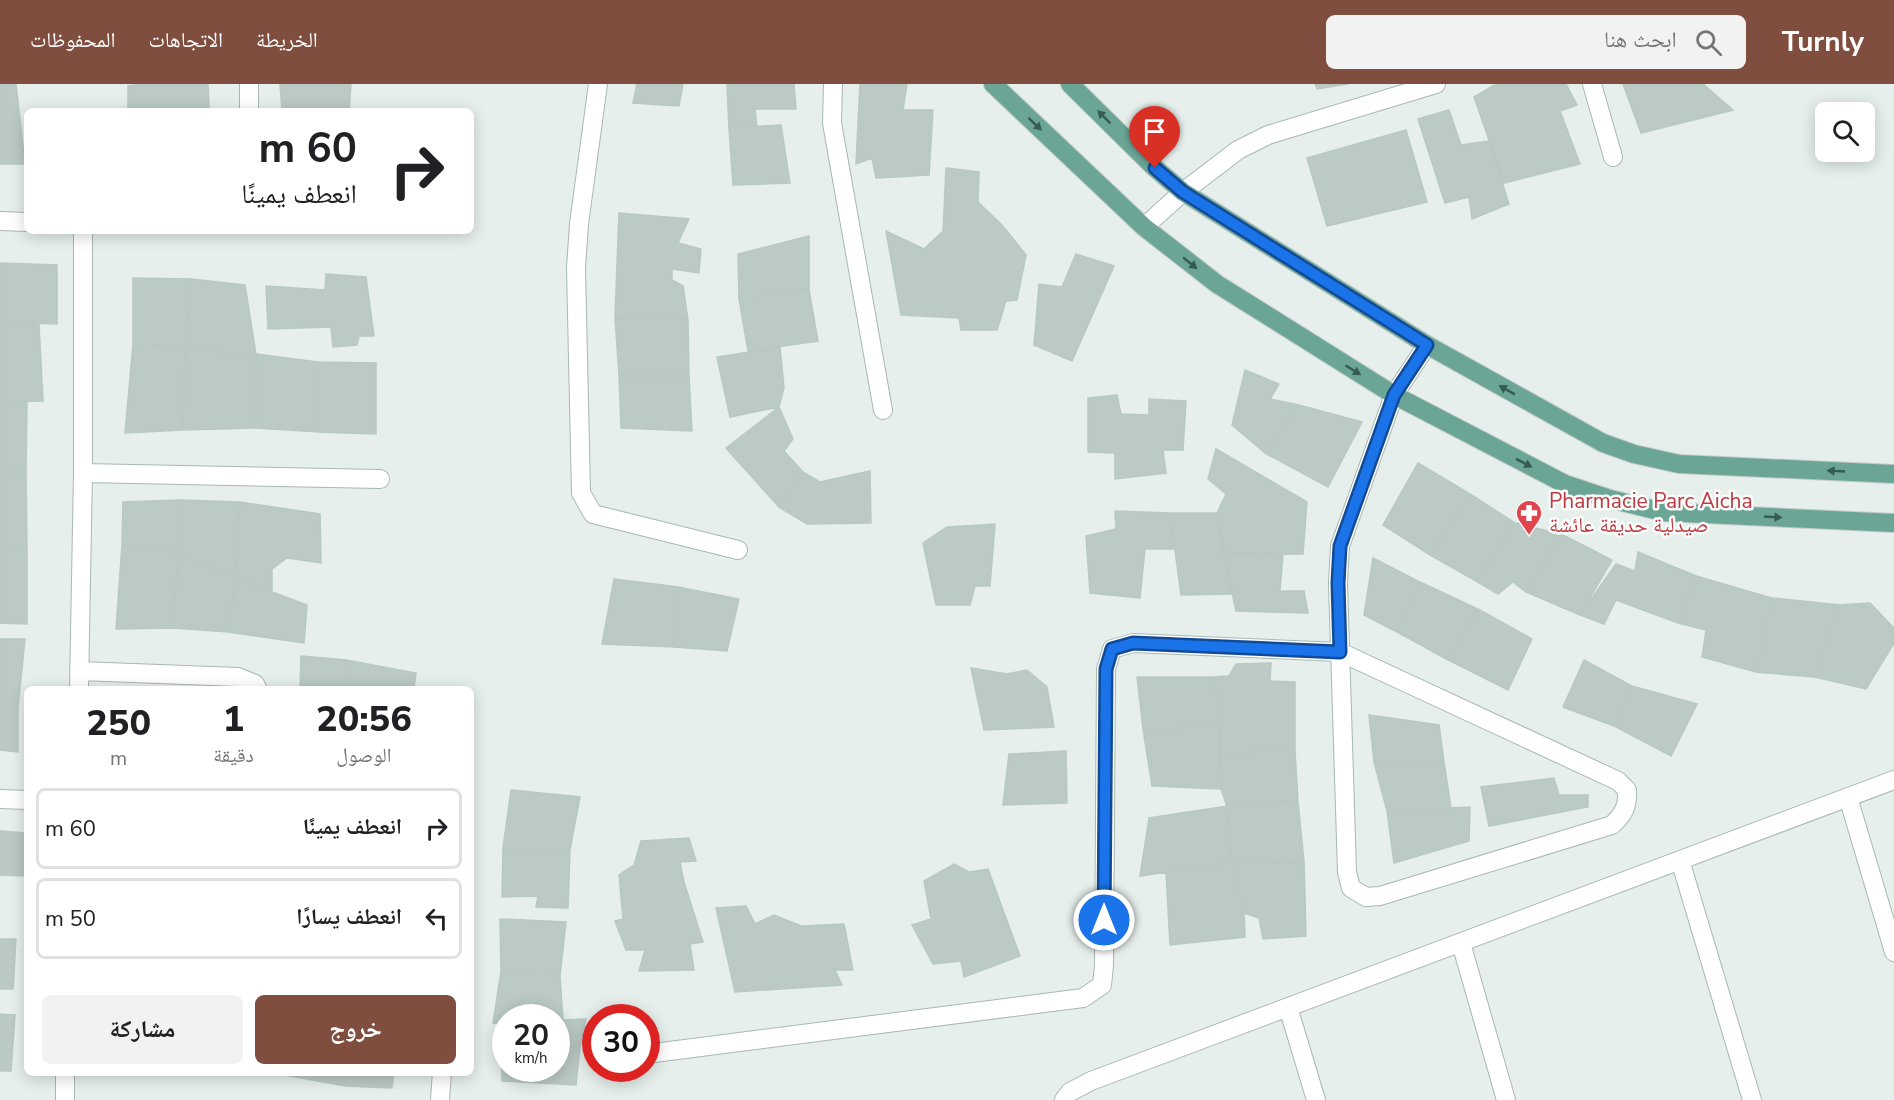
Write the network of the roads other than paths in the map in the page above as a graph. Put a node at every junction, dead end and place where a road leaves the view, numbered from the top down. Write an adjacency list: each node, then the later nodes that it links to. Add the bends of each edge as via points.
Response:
1 (249, 84): 8 (street)
2 (598, 84): 22 (street, via 576,268 581,493 593,514)
3 (833, 84): 17 (street, via 832,123)
4 (993, 84): 13 (main road, one-way to 13)
5 (1070, 84): 10 (main road, one-way to 5)
6 (1436, 84): 10 (street, via 1268,135 1238,150)
7 (1592, 84): 9 (street)
8 (249, 108)
9 (1613, 158)
10 (1183, 192): 13 (street); 15 (main road)
11 (0, 221): 12 (street)
12 (24, 222)
13 (1144, 227): 16 (main road, one-way to 16, via 1217,284)
14 (83, 234): 18 (street)
15 (1427, 345): 16 (street); 19 (main road, one-way to 15, via 1679,464 1634,454 1603,443)
16 (1394, 395): 21 (main road, one-way to 21, via 1565,484 1642,507 1663,512); 23 (street, via 1340,546)
17 (883, 410)
18 (83, 473): 20 (street); 24 (street)
19 (1894, 474)
20 (380, 479)
21 (1894, 523)
22 (738, 550)
23 (1340, 652): 23 (street, via 1618,781 1627,790 1623,816 1612,825 1366,897 1351,888 1347,872); 34 (street, via 1133,643 1112,649 1106,669 1104,966 1101,985 1083,998)
24 (80, 680): 25 (street, via 238,677)
25 (256, 686)
26 (1894, 780): 27 (street)
27 (1848, 797): 30 (street); 32 (street)
28 (0, 799): 29 (street)
29 (24, 800)
30 (1680, 860): 31 (street); 42 (street)
31 (1461, 943): 33 (street); 41 (street)
32 (1894, 952)
33 (1288, 1007): 39 (street, via 1091,1082 1070,1092); 40 (street)
34 (660, 1052)
35 (65, 1076): 37 (street)
36 (441, 1076): 38 (street)
37 (64, 1100)
38 (441, 1100)
39 (1064, 1100)
40 (1316, 1100)
41 (1506, 1100)
42 (1752, 1100)

